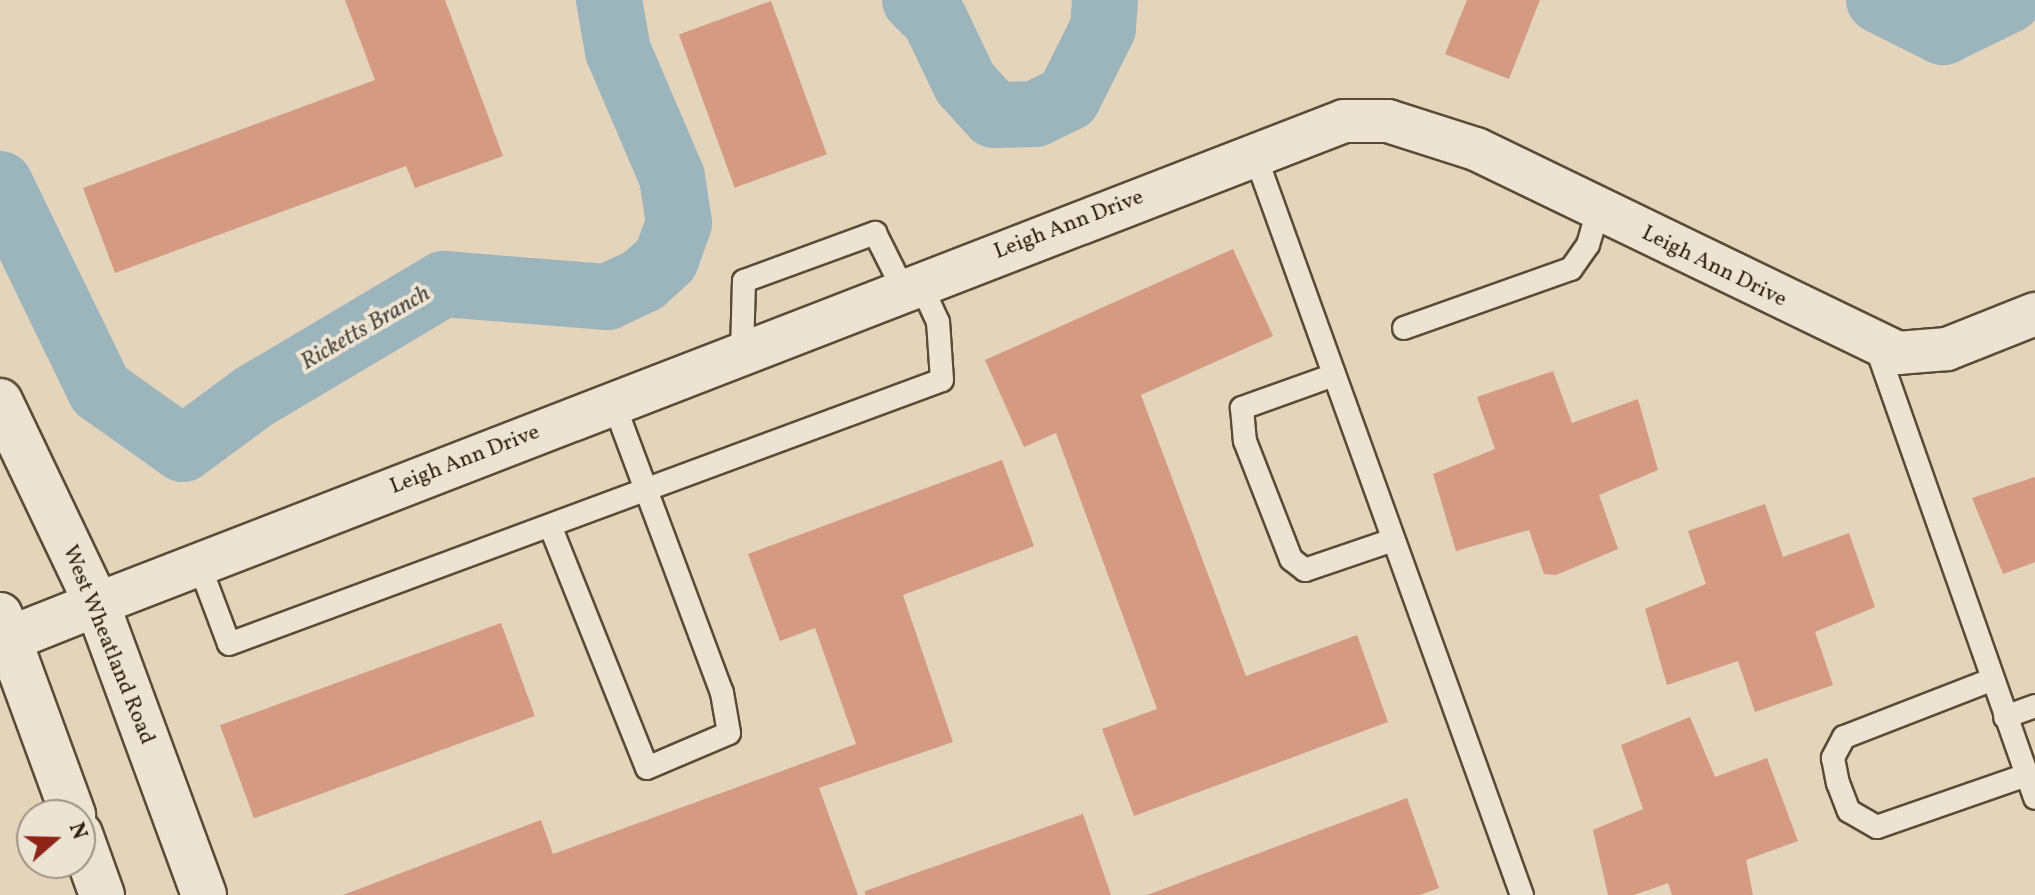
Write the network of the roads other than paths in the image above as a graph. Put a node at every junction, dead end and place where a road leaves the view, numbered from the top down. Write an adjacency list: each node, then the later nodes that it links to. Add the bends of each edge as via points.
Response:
1 (1254, 152): 2 (street, Leigh Ann Drive, via 1344,121 1388,121 1476,149); 3 (street, Leigh Ann Drive); 8 (lane)
2 (1598, 211): 5 (lane, via 1588,245 1571,269); 6 (street, Leigh Ann Drive)
3 (912, 286): 7 (street, Leigh Ann Drive); 7 (lane, via 875,233 744,281); 11 (lane, via 938,322 942,380)
4 (2035, 314): 6 (street, Leigh Ann Drive, via 1947,349 1898,353)
5 (1404, 328)
6 (1876, 346): 17 (lane)
7 (742, 352): 10 (street, Leigh Ann Drive)
8 (1334, 375): 13 (lane); 13 (lane, via 1242,408 1245,441 1291,559 1305,570)
9 (0, 401): 15 (main road, West Wheatland Road)
10 (613, 402): 11 (lane); 14 (street, Leigh Ann Drive)
11 (648, 493): 12 (lane); 12 (lane, via 722,693 729,733 687,755 647,768)
12 (551, 528): 14 (lane, via 229,644)
13 (1393, 540): 24 (lane)
14 (199, 564): 15 (street, Leigh Ann Drive)
15 (97, 604): 16 (main road); 23 (main road, West Wheatland Road)
16 (3, 632): 22 (main road)
17 (1991, 680): 19 (lane); 20 (lane, via 1844,737 1833,758 1838,783 1849,811 1877,827)
18 (2035, 706): 19 (lane)
19 (2005, 717): 20 (lane)
20 (2026, 775): 21 (lane)
21 (2035, 798)
22 (67, 799)
23 (204, 895)
24 (1522, 895)

